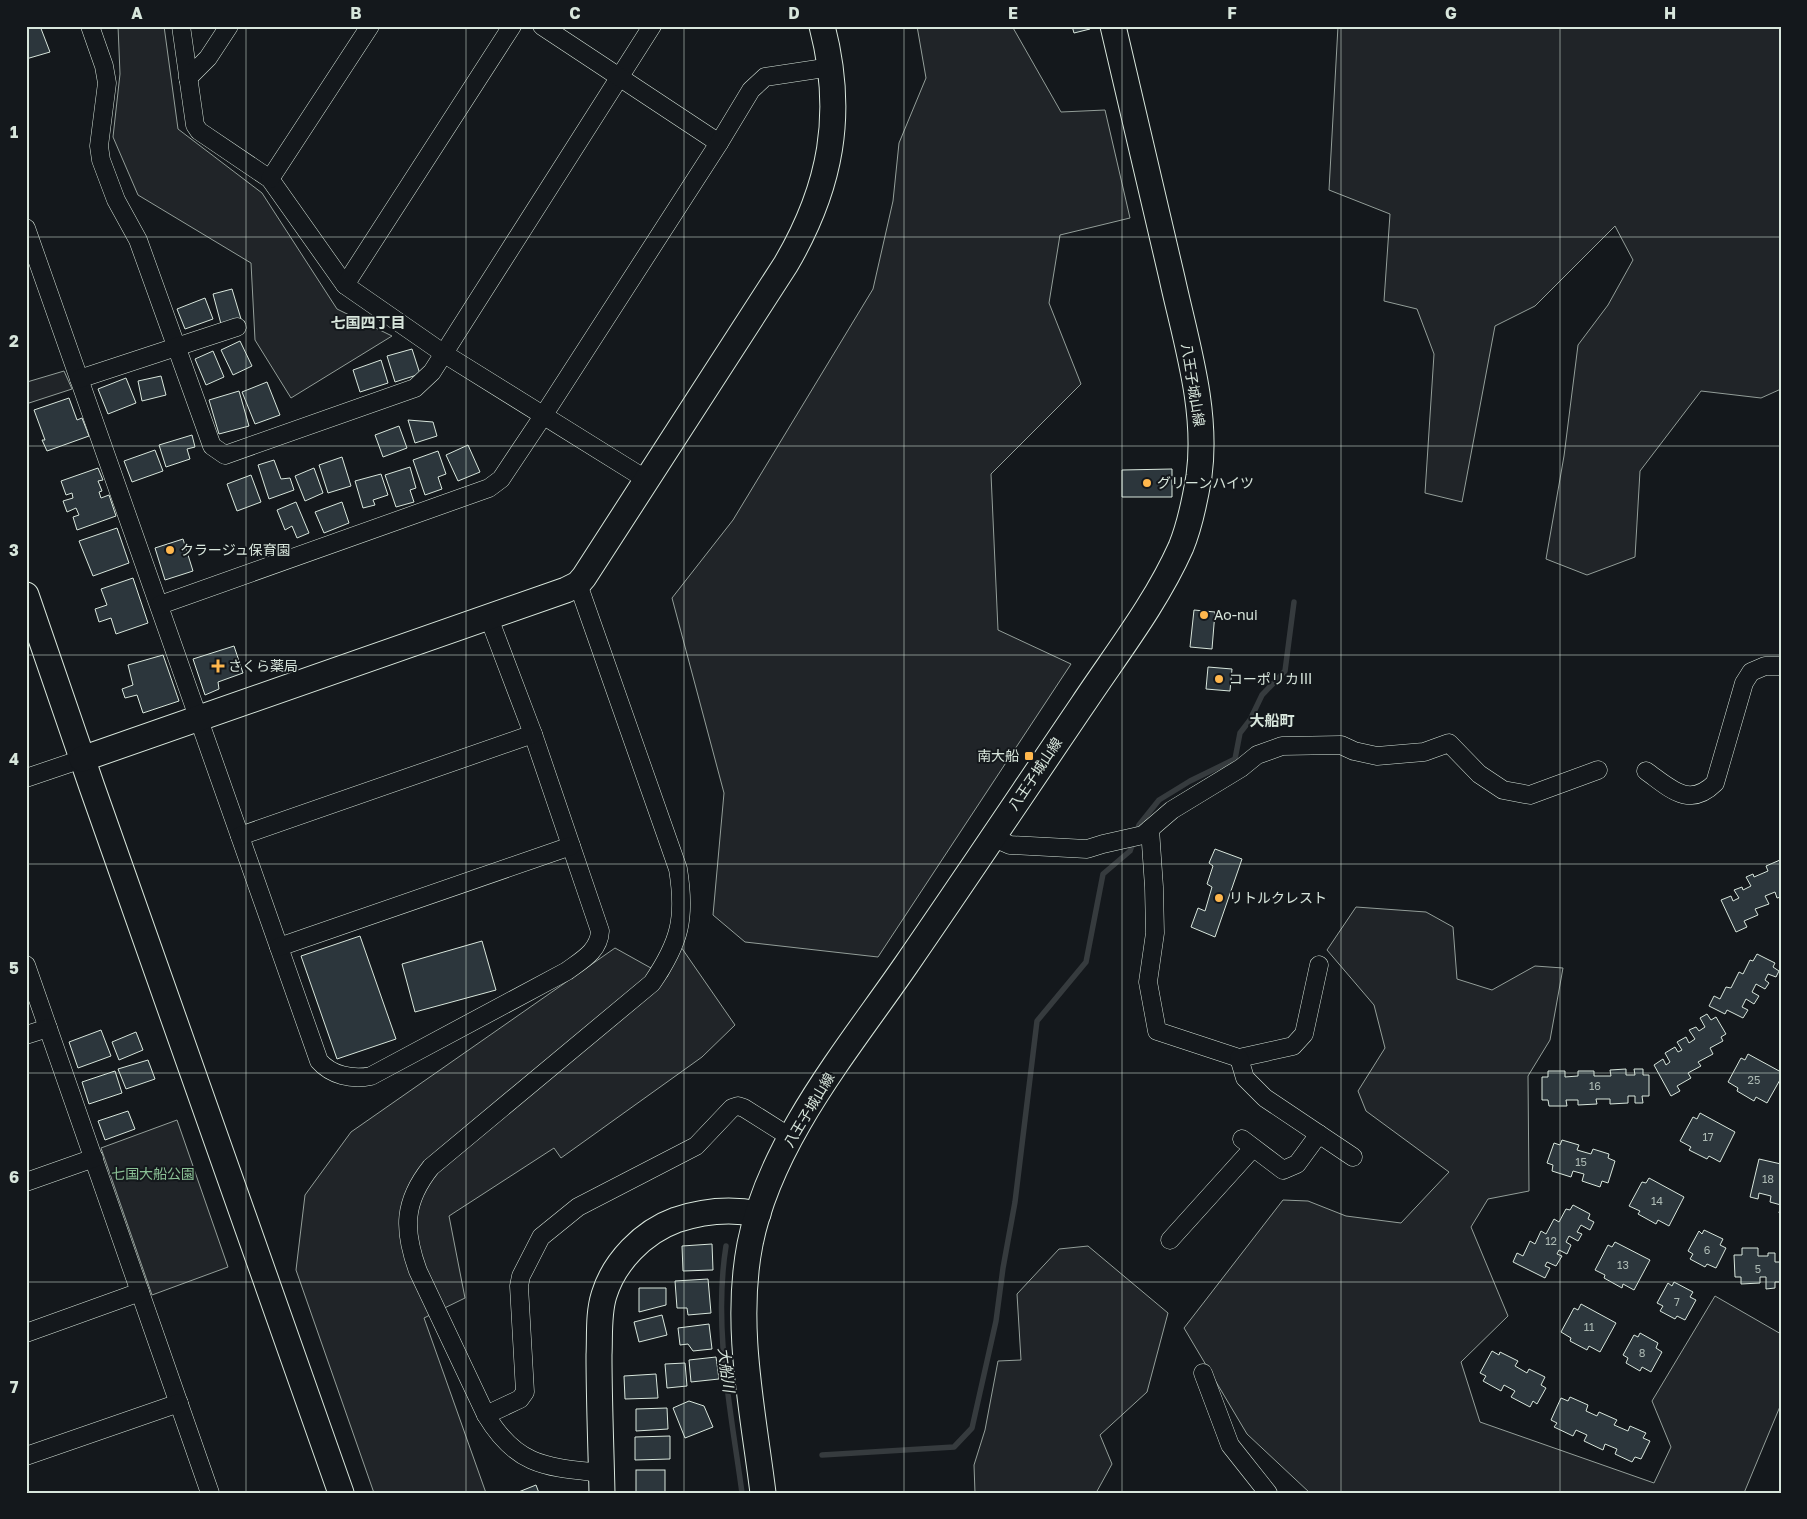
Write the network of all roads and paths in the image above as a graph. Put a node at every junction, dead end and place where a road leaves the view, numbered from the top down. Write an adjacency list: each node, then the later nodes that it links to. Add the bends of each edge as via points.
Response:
1 (90, 26): 18 (street, via 107,83 99,146 101,160 116,200 138,240)
2 (181, 26): 12 (street)
3 (229, 26): 12 (street, via 208,58)
4 (370, 26): 14 (street)
5 (512, 26): 16 (street)
6 (542, 26): 11 (street)
7 (652, 26): 11 (street)
8 (822, 26): 10 (street)
9 (1113, 26): 36 (street, 八王子城山線, via 1193,372 1201,438 1199,475 1183,543 1166,578)
10 (831, 67): 13 (street, via 765,77 751,90); 22 (street, via 830,155 813,212 786,264)
11 (619, 77): 13 (street); 19 (street)
12 (188, 78): 14 (street, via 195,125 199,131)
13 (719, 143): 21 (street)
14 (270, 179): 16 (street)
15 (26, 228): 20 (street)
16 (345, 285): 19 (street)
17 (237, 327): 18 (street)
18 (176, 347): 19 (street, via 212,446 225,454 415,388 432,372); 20 (street)
19 (443, 353): 21 (street)
20 (79, 379): 25 (street)
21 (543, 416): 22 (street); 25 (street, via 501,479 489,488)
22 (647, 480): 23 (street)
23 (578, 584): 26 (street); 55 (street, via 678,869 682,904 673,947 652,983 431,1167 410,1203 407,1218 410,1250)
24 (26, 595): 30 (street)
25 (160, 605): 28 (street)
26 (490, 618): 28 (street); 29 (street)
27 (1781, 666): 32 (street, via 1765,666 1751,672 1744,683 1715,783 1707,792 1684,796)
28 (199, 719): 30 (street); 35 (street)
29 (533, 734): 35 (street); 37 (street)
30 (82, 759): 33 (street); 59 (street)
31 (1598, 770): 34 (street, via 1530,794 1503,790 1479,774 1449,743 1424,752 1377,756 1342,746 1282,746 1257,754 1241,768 1172,810)
32 (1646, 771)
33 (26, 778)
34 (1147, 832): 36 (street, via 1088,849 1010,845); 43 (street, via 1154,887 1155,933 1148,982 1157,1031)
35 (240, 836): 38 (street)
36 (992, 837): 45 (street, 八王子城山線)
37 (571, 846): 38 (street); 38 (street, via 600,931 594,950 567,971 371,1076 351,1078 325,1068 319,1060)
38 (279, 947)
39 (26, 965): 41 (street)
40 (1319, 965): 43 (street, via 1304,1034 1293,1046)
41 (48, 1028): 42 (street); 47 (street)
42 (26, 1035)
43 (1239, 1058): 44 (street, via 1245,1078 1265,1098)
44 (1319, 1134): 46 (street); 50 (street, via 1297,1164 1283,1170 1248,1143)
45 (790, 1136): 49 (street, 八王子城山線); 55 (street, via 744,1108 732,1108 696,1146 578,1207 541,1237 519,1286 525,1392 520,1399)
46 (1353, 1157)
47 (94, 1158): 48 (street); 51 (street)
48 (26, 1182)
49 (758, 1214): 57 (street, via 724,1210 670,1222 638,1243 614,1273 604,1295 600,1323); 60 (street, 八王子城山線, via 750,1244 743,1312 745,1353)
50 (1170, 1240)
51 (140, 1292): 52 (street); 54 (street)
52 (26, 1333)
53 (1203, 1373): 61 (street, via 1230,1445)
54 (178, 1403): 56 (street); 58 (street)
55 (486, 1415): 57 (street, via 497,1434 532,1461)
56 (26, 1456)
57 (602, 1483)
58 (210, 1493)
59 (341, 1493)
60 (763, 1493)
61 (1268, 1493)

